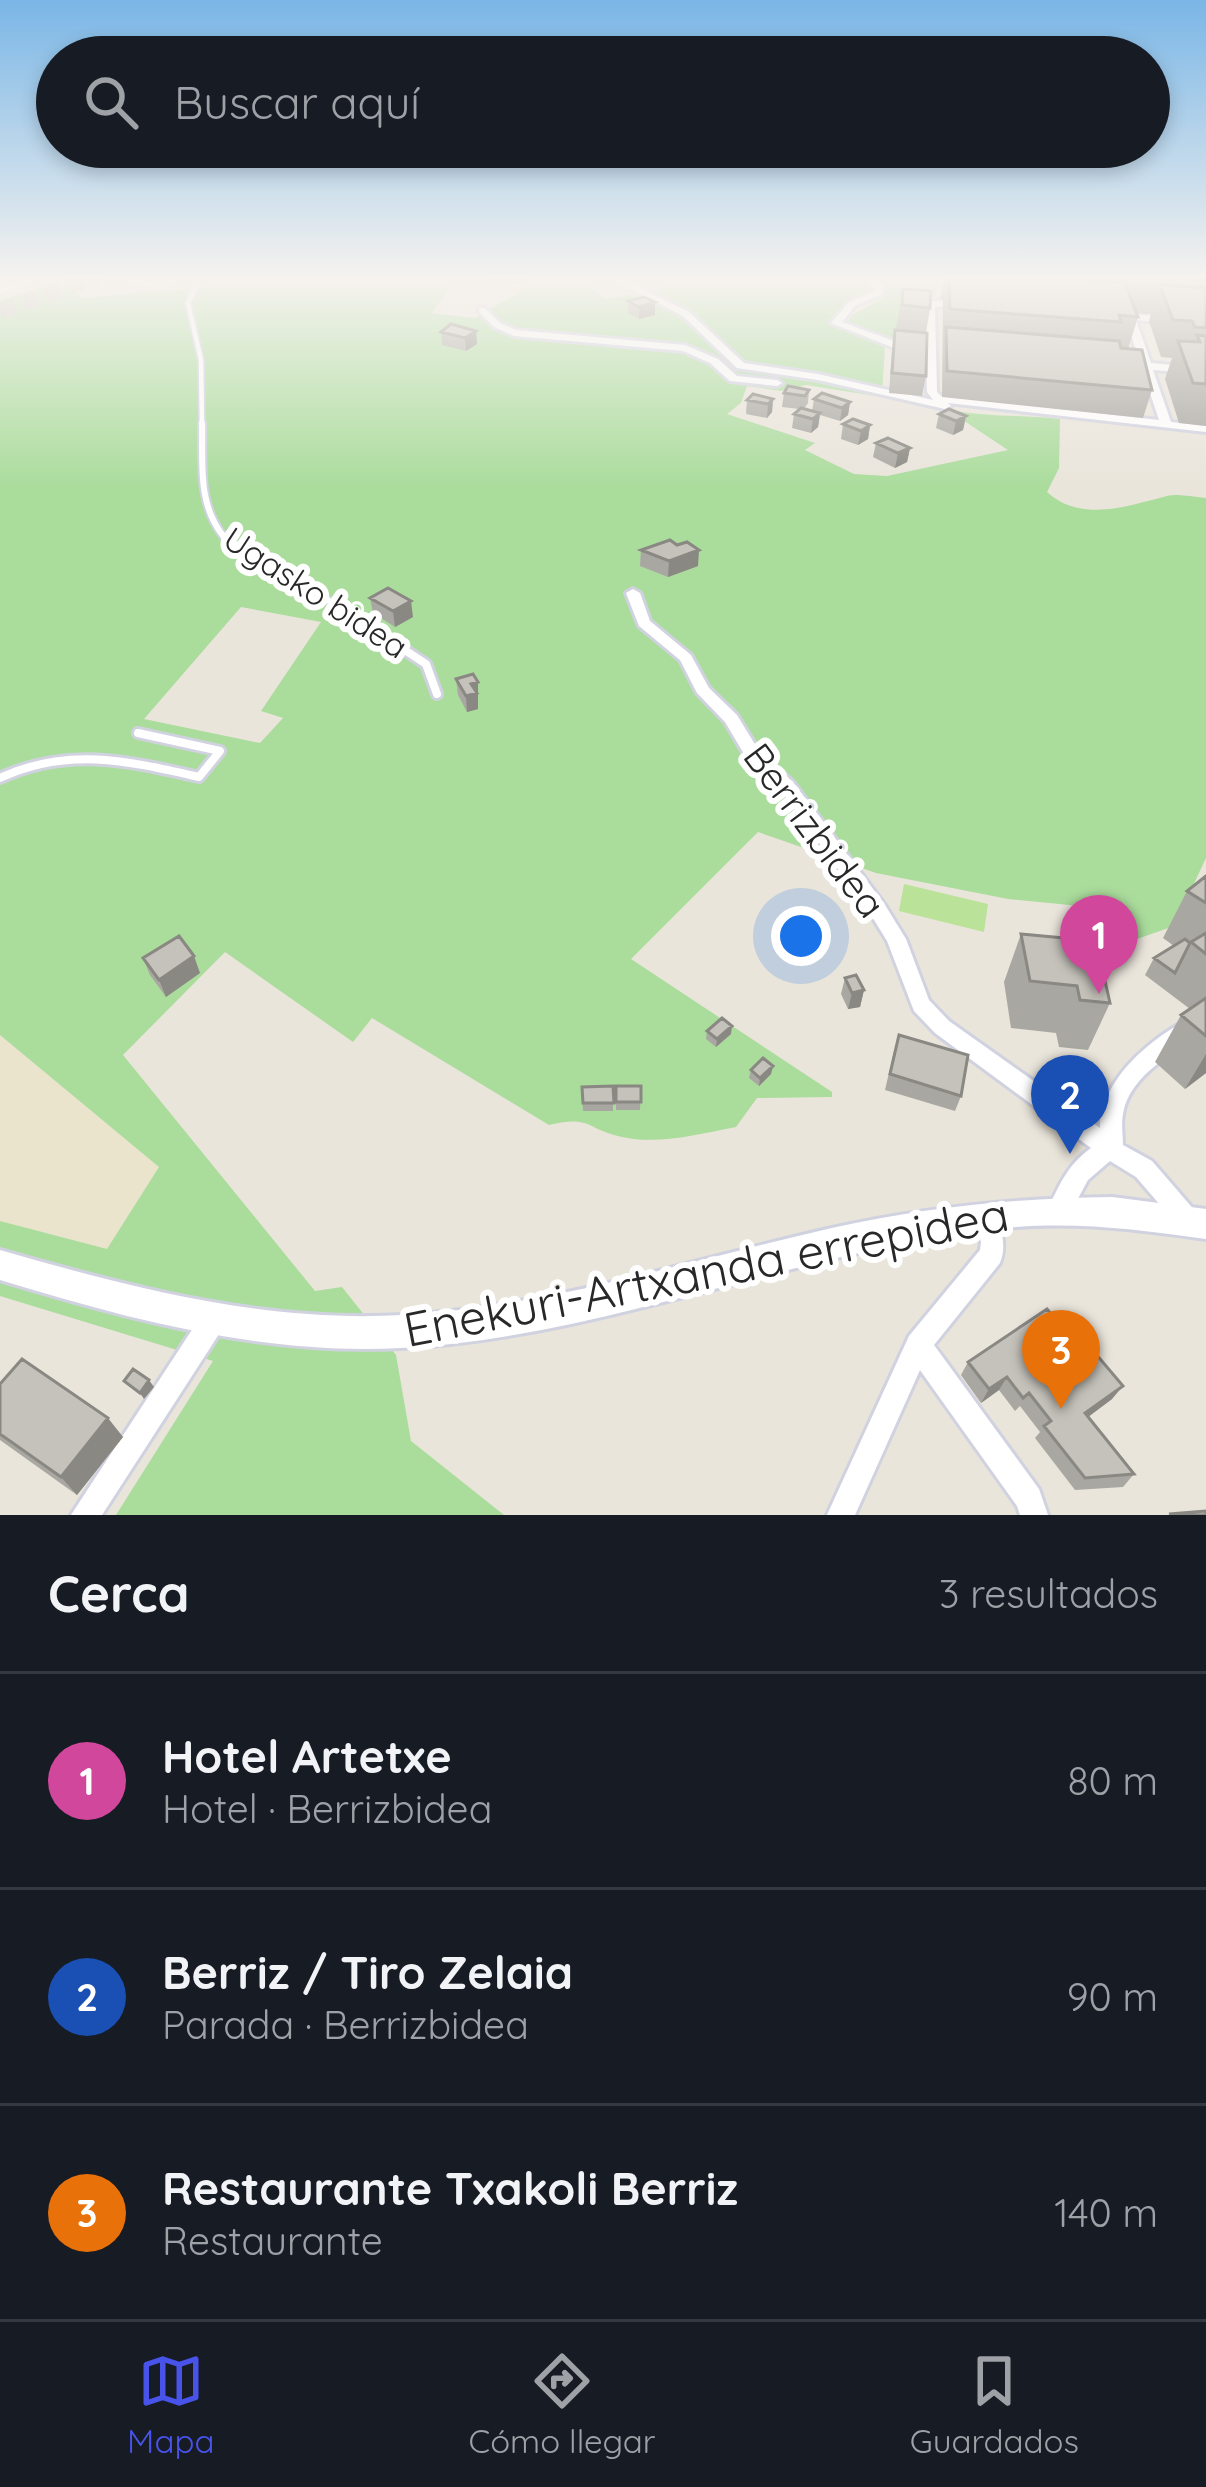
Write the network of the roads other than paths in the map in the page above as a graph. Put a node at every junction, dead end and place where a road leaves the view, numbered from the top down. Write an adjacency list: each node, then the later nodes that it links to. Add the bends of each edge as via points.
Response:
1 (197, 347): 15 (lane, Ugasko bidea, via 209,519 224,537 406,647 426,664)
2 (670, 347): 10 (street, via 744,381)
3 (721, 347): 10 (street, via 741,366)
4 (1141, 347): 8 (street)
5 (932, 349): 6 (street); 11 (street, via 936,398)
6 (948, 350)
7 (1098, 362): 8 (street)
8 (1148, 366): 9 (street); 12 (street)
9 (1206, 371)
10 (838, 385): 11 (street, via 990,415)
11 (1016, 409): 12 (street)
12 (1166, 425): 13 (street)
13 (1206, 429)
14 (633, 593): 19 (street, Berrizbidea, via 644,623 686,658 702,689 787,786 878,910 921,1005)
15 (437, 694)
16 (138, 733): 17 (lane, via 220,751 200,777 65,754)
17 (0, 778)
18 (1206, 1020): 19 (street, via 1129,1080 1112,1108)
19 (1112, 1150): 20 (street, via 1083,1166); 22 (street, Berrizbidea, via 1144,1169)
20 (1060, 1209): 21 (street, Enekuri-Artxanda errepidea); 22 (street, Enekuri-Artxanda errepidea)
21 (983, 1215): 24 (street, Enekuri-Artxanda errepidea, via 466,1326 338,1333); 25 (street, via 991,1255)
22 (1197, 1223)
23 (0, 1265): 24 (street, Enekuri-Artxanda errepidea)
24 (212, 1322): 26 (street)
25 (918, 1345): 27 (street); 28 (street)
26 (85, 1515)
27 (841, 1515)
28 (1034, 1515)

